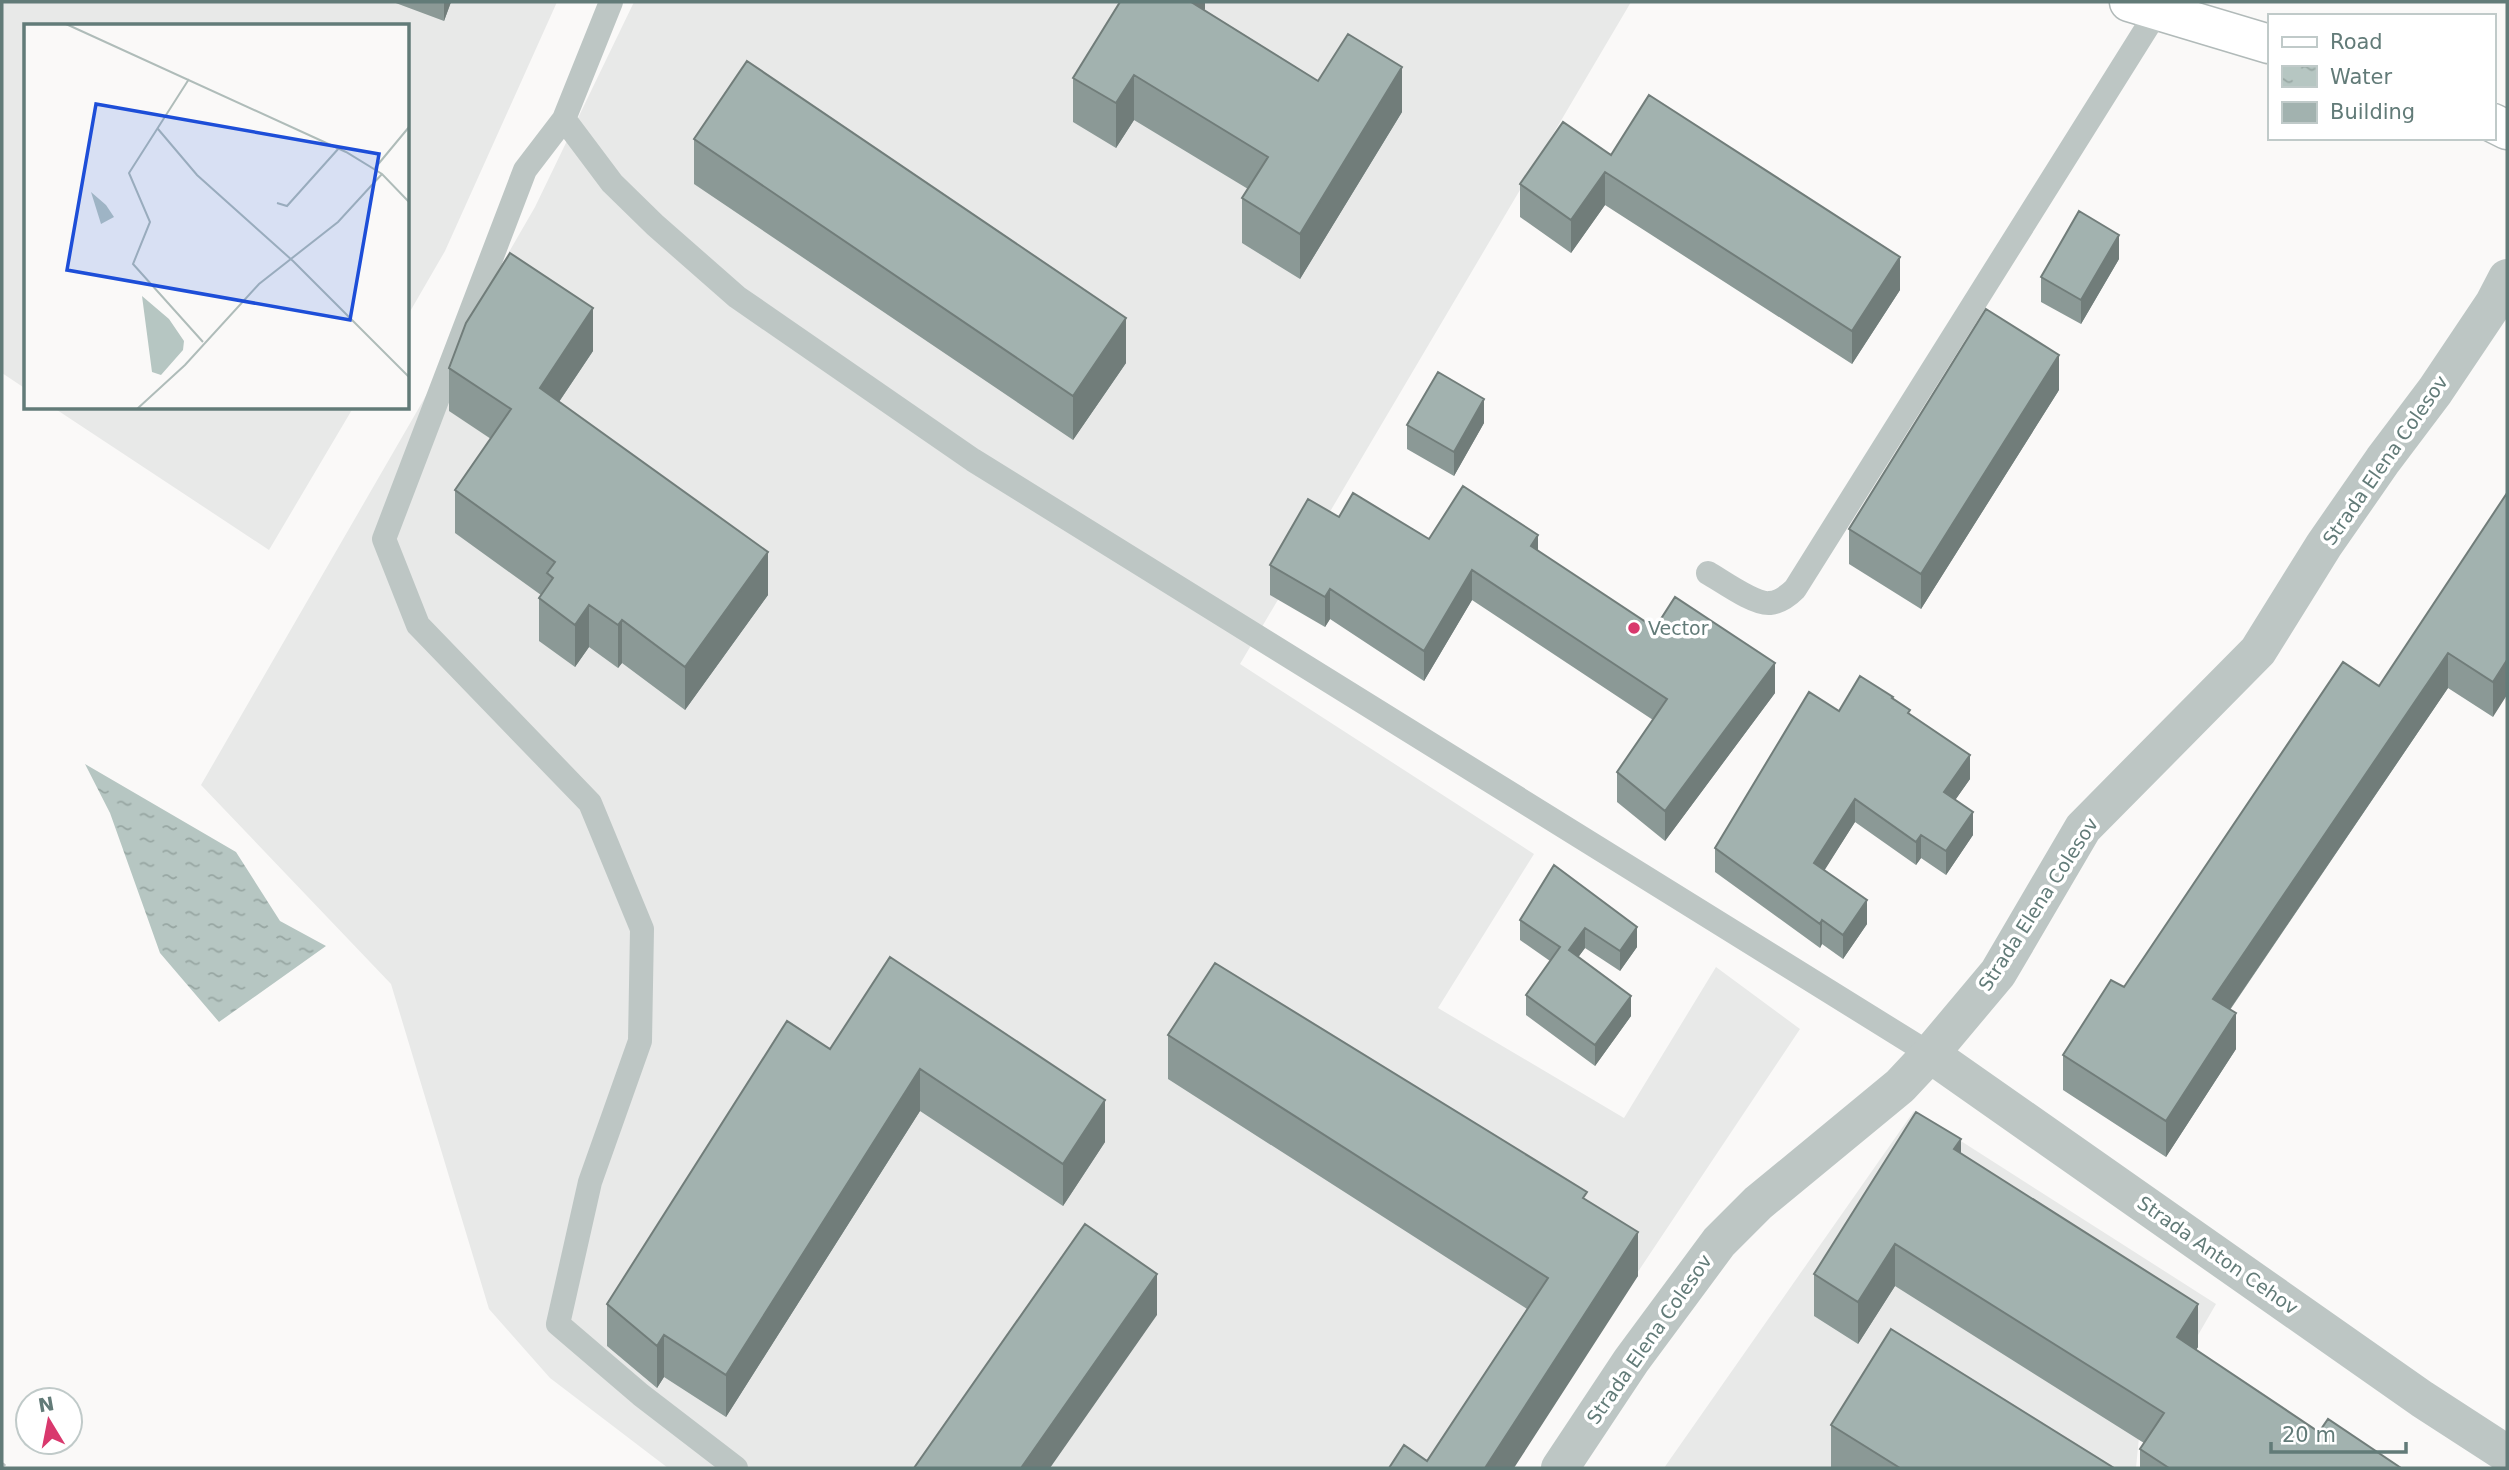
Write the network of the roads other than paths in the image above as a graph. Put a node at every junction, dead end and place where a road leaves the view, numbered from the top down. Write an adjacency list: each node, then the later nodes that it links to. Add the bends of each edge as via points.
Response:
1 (611, 2): 4 (lane)
2 (2143, 6): 3 (main road); 6 (lane, via 1795,589 1784,599 1759,602)
3 (2268, 44)
4 (564, 118): 7 (lane, via 612,183 737,297 973,460); 9 (lane, via 525,170 384,539 418,625 590,803 642,929 640,1041 590,1182 558,1324)
5 (2507, 278): 7 (street, Strada Elena Colesov, via 2435,391 2324,545 2258,651 2083,828 1998,973)
6 (1708, 573)
7 (1930, 1054): 8 (street, Strada Anton Cehov, via 2421,1399); 10 (street, Strada Elena Colesov, via 1900,1086 1758,1203 1719,1242 1651,1331)
8 (2507, 1454)
9 (736, 1468)
10 (1560, 1468)

